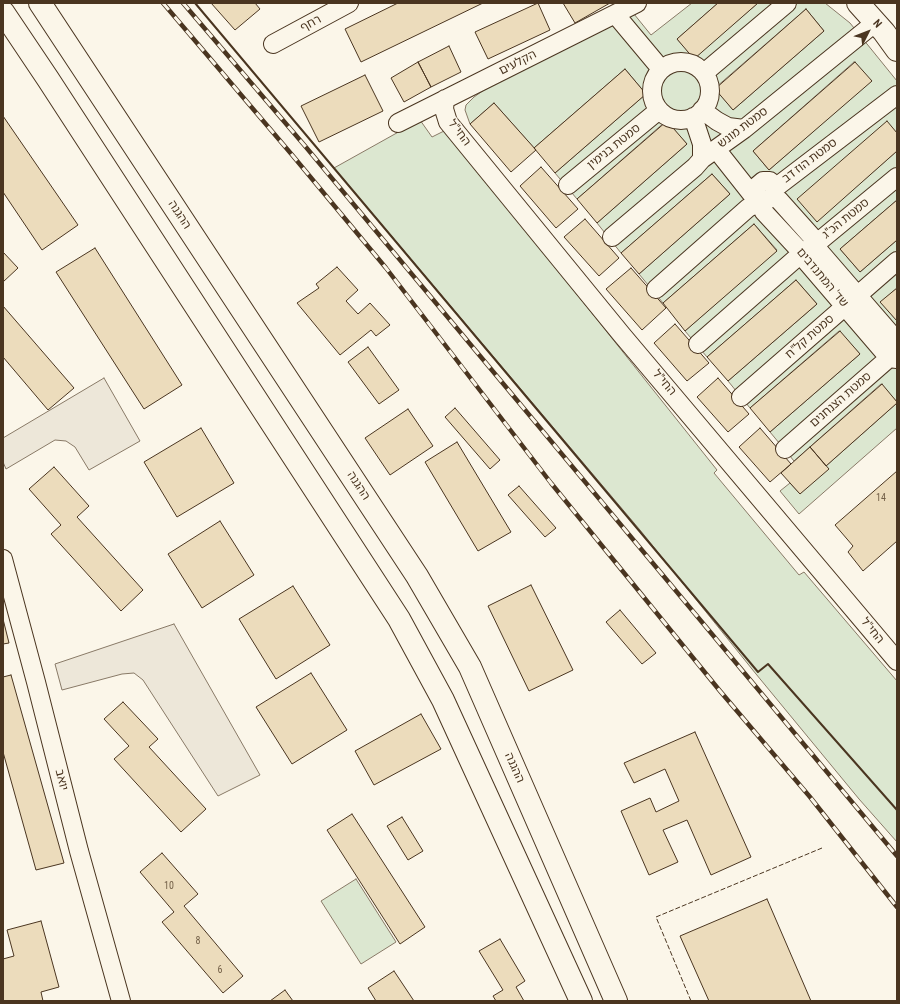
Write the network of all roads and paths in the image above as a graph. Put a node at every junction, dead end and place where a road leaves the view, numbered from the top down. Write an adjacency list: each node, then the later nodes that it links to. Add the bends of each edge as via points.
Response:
1 (40, 3): 37 (main road, ההגנה, via 417,576 470,667)
2 (349, 3): 9 (street, רחף)
3 (637, 3): 7 (street, הקלעים)
4 (787, 3): 12 (street)
5 (858, 3): 8 (main road)
6 (3, 12): 36 (main road, via 399,619 443,700)
7 (615, 14): 11 (street); 14 (street, הקלעים)
8 (876, 22): 10 (main road); 18 (street, סמטת מונש)
9 (273, 44)
10 (897, 50)
11 (661, 69): 12 (street, via 679,62 688,63); 15 (street, via 652,87 652,96)
12 (704, 73): 16 (street, via 710,90 709,100)
13 (897, 95): 22 (street, סמטת הוז דב)
14 (446, 99): 17 (street, הקלעים); 34 (street, החי"ל, via 444,109 448,122 622,335)
15 (660, 110): 16 (street, via 670,118 680,120); 21 (street, סמטת בנימין)
16 (698, 114): 18 (street, via 728,126); 19 (street, via 702,144)
17 (398, 123)
18 (744, 129): 19 (street, סמטת מונש)
19 (709, 154): 22 (street, שד' המתנדבים); 23 (street, סמטת מונש)
20 (897, 178): 24 (street, סמטת הכ"ג)
21 (568, 185)
22 (765, 195): 24 (street, שד' המתנדבים, via 764,212); 26 (street, סמטת הוז דב)
23 (612, 237)
24 (802, 253): 27 (street, שד' המתנדבים); 29 (street, סמטת הכ"ג)
25 (897, 261): 27 (street, סמטת קל"ח)
26 (656, 289)
27 (851, 301): 28 (street, שד' המתנדבים); 30 (street, שד' המתנדבים); 31 (street, סמטת קל"ח)
28 (897, 341)
29 (698, 344)
30 (894, 356): 32 (street, סמטת הצנחנים)
31 (741, 397)
32 (785, 449)
33 (3, 559): 35 (street, יואב)
34 (897, 661)
35 (121, 1001)
36 (581, 1001)
37 (616, 1001)

